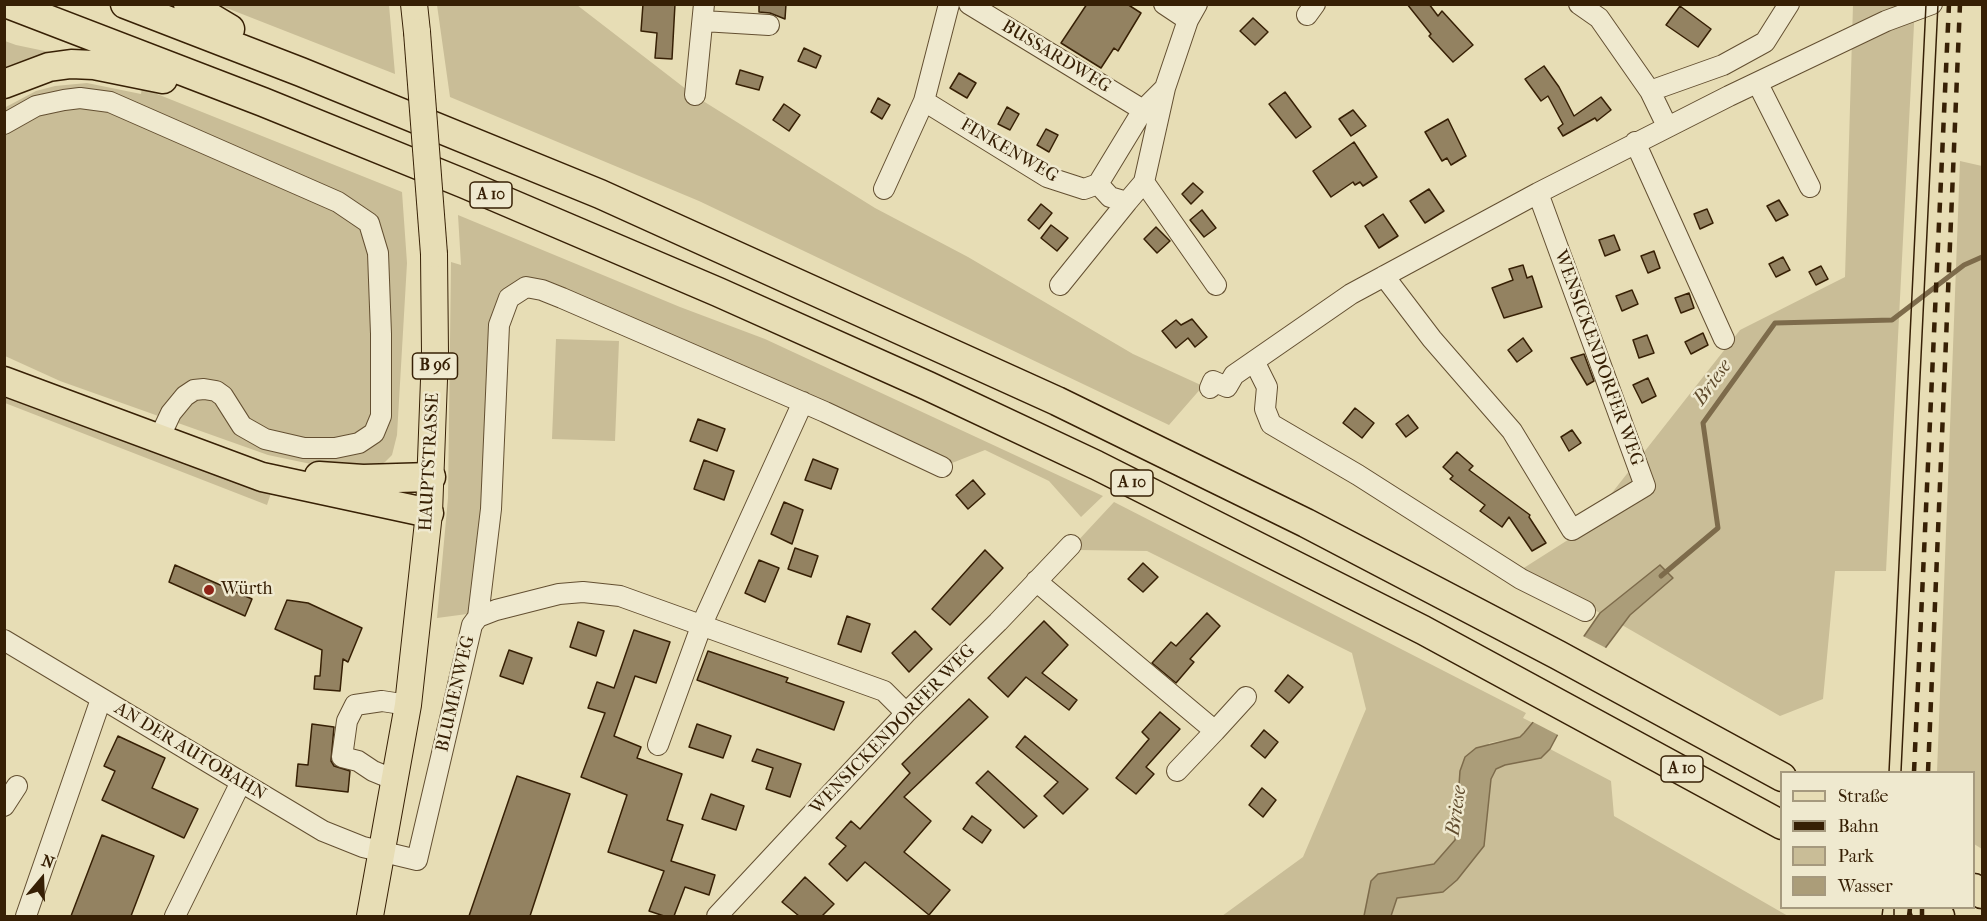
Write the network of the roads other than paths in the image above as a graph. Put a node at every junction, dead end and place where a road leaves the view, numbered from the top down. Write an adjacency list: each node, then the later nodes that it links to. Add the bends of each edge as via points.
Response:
1 (8, 4): 22 (highway, A 10)
2 (125, 4): 15 (highway, A 10)
3 (188, 4): 15 (highway)
4 (414, 4): 44 (main road, HAUPTSTRASSE / B 96, bridge, via 434,254)
5 (949, 4): 21 (street)
6 (969, 4): 23 (street, BUSSARDWEG)
7 (1164, 4): 12 (street)
8 (1579, 4): 11 (street)
9 (1789, 4): 19 (street, via 1765,42 1723,65)
10 (1932, 4): 17 (street, via 1886,21)
11 (1603, 11): 19 (street)
12 (1193, 12): 18 (street)
13 (704, 13): 14 (street); 20 (street)
14 (769, 25)
15 (301, 72): 59 (highway, A 10, via 600,194 902,329 1306,523)
16 (4, 84): 22 (highway, via 49,67 94,65)
17 (1758, 84): 25 (street); 29 (street)
18 (1165, 88): 23 (street); 27 (street)
19 (1650, 91): 25 (street)
20 (695, 95)
21 (924, 101): 28 (street, FINKENWEG, via 1047,177 1084,189); 30 (street)
22 (263, 102): 64 (highway, A 10, via 718,291 928,386 1260,546 1582,714)
23 (1143, 110): 28 (street)
24 (4, 124): 42 (street, via 36,106 64,100 110,102 332,199 369,223 378,253 381,334 381,416 374,433 359,443 335,448 304,448 265,439 242,426 223,396 204,389 185,396)
25 (1667, 126): 26 (street)
26 (1635, 142): 31 (street); 36 (street)
27 (1144, 182): 32 (street); 35 (street)
28 (1098, 184): 32 (street, via 1110,197)
29 (1810, 188)
30 (884, 189)
31 (1538, 192): 33 (street); 33 (street, WENSICKENDORFER WEG, via 1645,486 1572,530 1512,431 1432,339)
32 (1127, 202): 34 (street)
33 (1384, 276): 37 (street)
34 (1060, 285)
35 (1216, 285)
36 (1724, 339)
37 (1254, 361): 40 (street, via 1233,375 1227,387 1213,381); 48 (street, via 1267,387 1265,409 1271,424 1521,579)
38 (4, 370): 42 (highway)
39 (4, 381): 45 (highway, via 262,477)
40 (1210, 388)
41 (802, 402): 43 (street); 49 (street, via 542,290 526,287 516,291 506,304 499,325 491,509); 50 (street)
42 (163, 430): 44 (highway, via 254,462 311,475 341,479)
43 (942, 467)
44 (431, 477): 45 (main road, HAUPTSTRASSE / B 96)
45 (429, 513): 54 (main road, HAUPTSTRASSE / B 96)
46 (1071, 545): 47 (street, WENSICKENDORFER WEG)
47 (1036, 581): 55 (street, WENSICKENDORFER WEG); 56 (street)
48 (1585, 611)
49 (478, 616): 50 (street, BLUMENWEG, via 559,594 600,592); 65 (street, BLUMENWEG, via 466,647 417,860)
50 (702, 624): 55 (street, BLUMENWEG, via 884,691); 57 (street)
51 (4, 640): 53 (street, AN DER AUTOBAHN)
52 (1246, 697): 56 (street)
53 (101, 699): 61 (street, AN DER AUTOBAHN); 66 (street)
54 (408, 705): 60 (main road, HAUPTSTRASSE / B 96); 60 (street, via 376,701 355,705 347,721 342,757)
55 (906, 712): 69 (street, WENSICKENDORFER WEG)
56 (1215, 731): 58 (street)
57 (658, 745)
58 (1177, 771)
59 (1780, 776)
60 (395, 780): 65 (main road, HAUPTSTRASSE / B 96)
61 (241, 782): 65 (street, AN DER AUTOBAHN, via 323,831); 67 (street)
62 (16, 786): 63 (street)
63 (4, 806)
64 (1780, 824)
65 (382, 852): 68 (main road, HAUPTSTRASSE / B 96)
66 (26, 916)
67 (175, 916)
68 (370, 916)
69 (717, 916)

